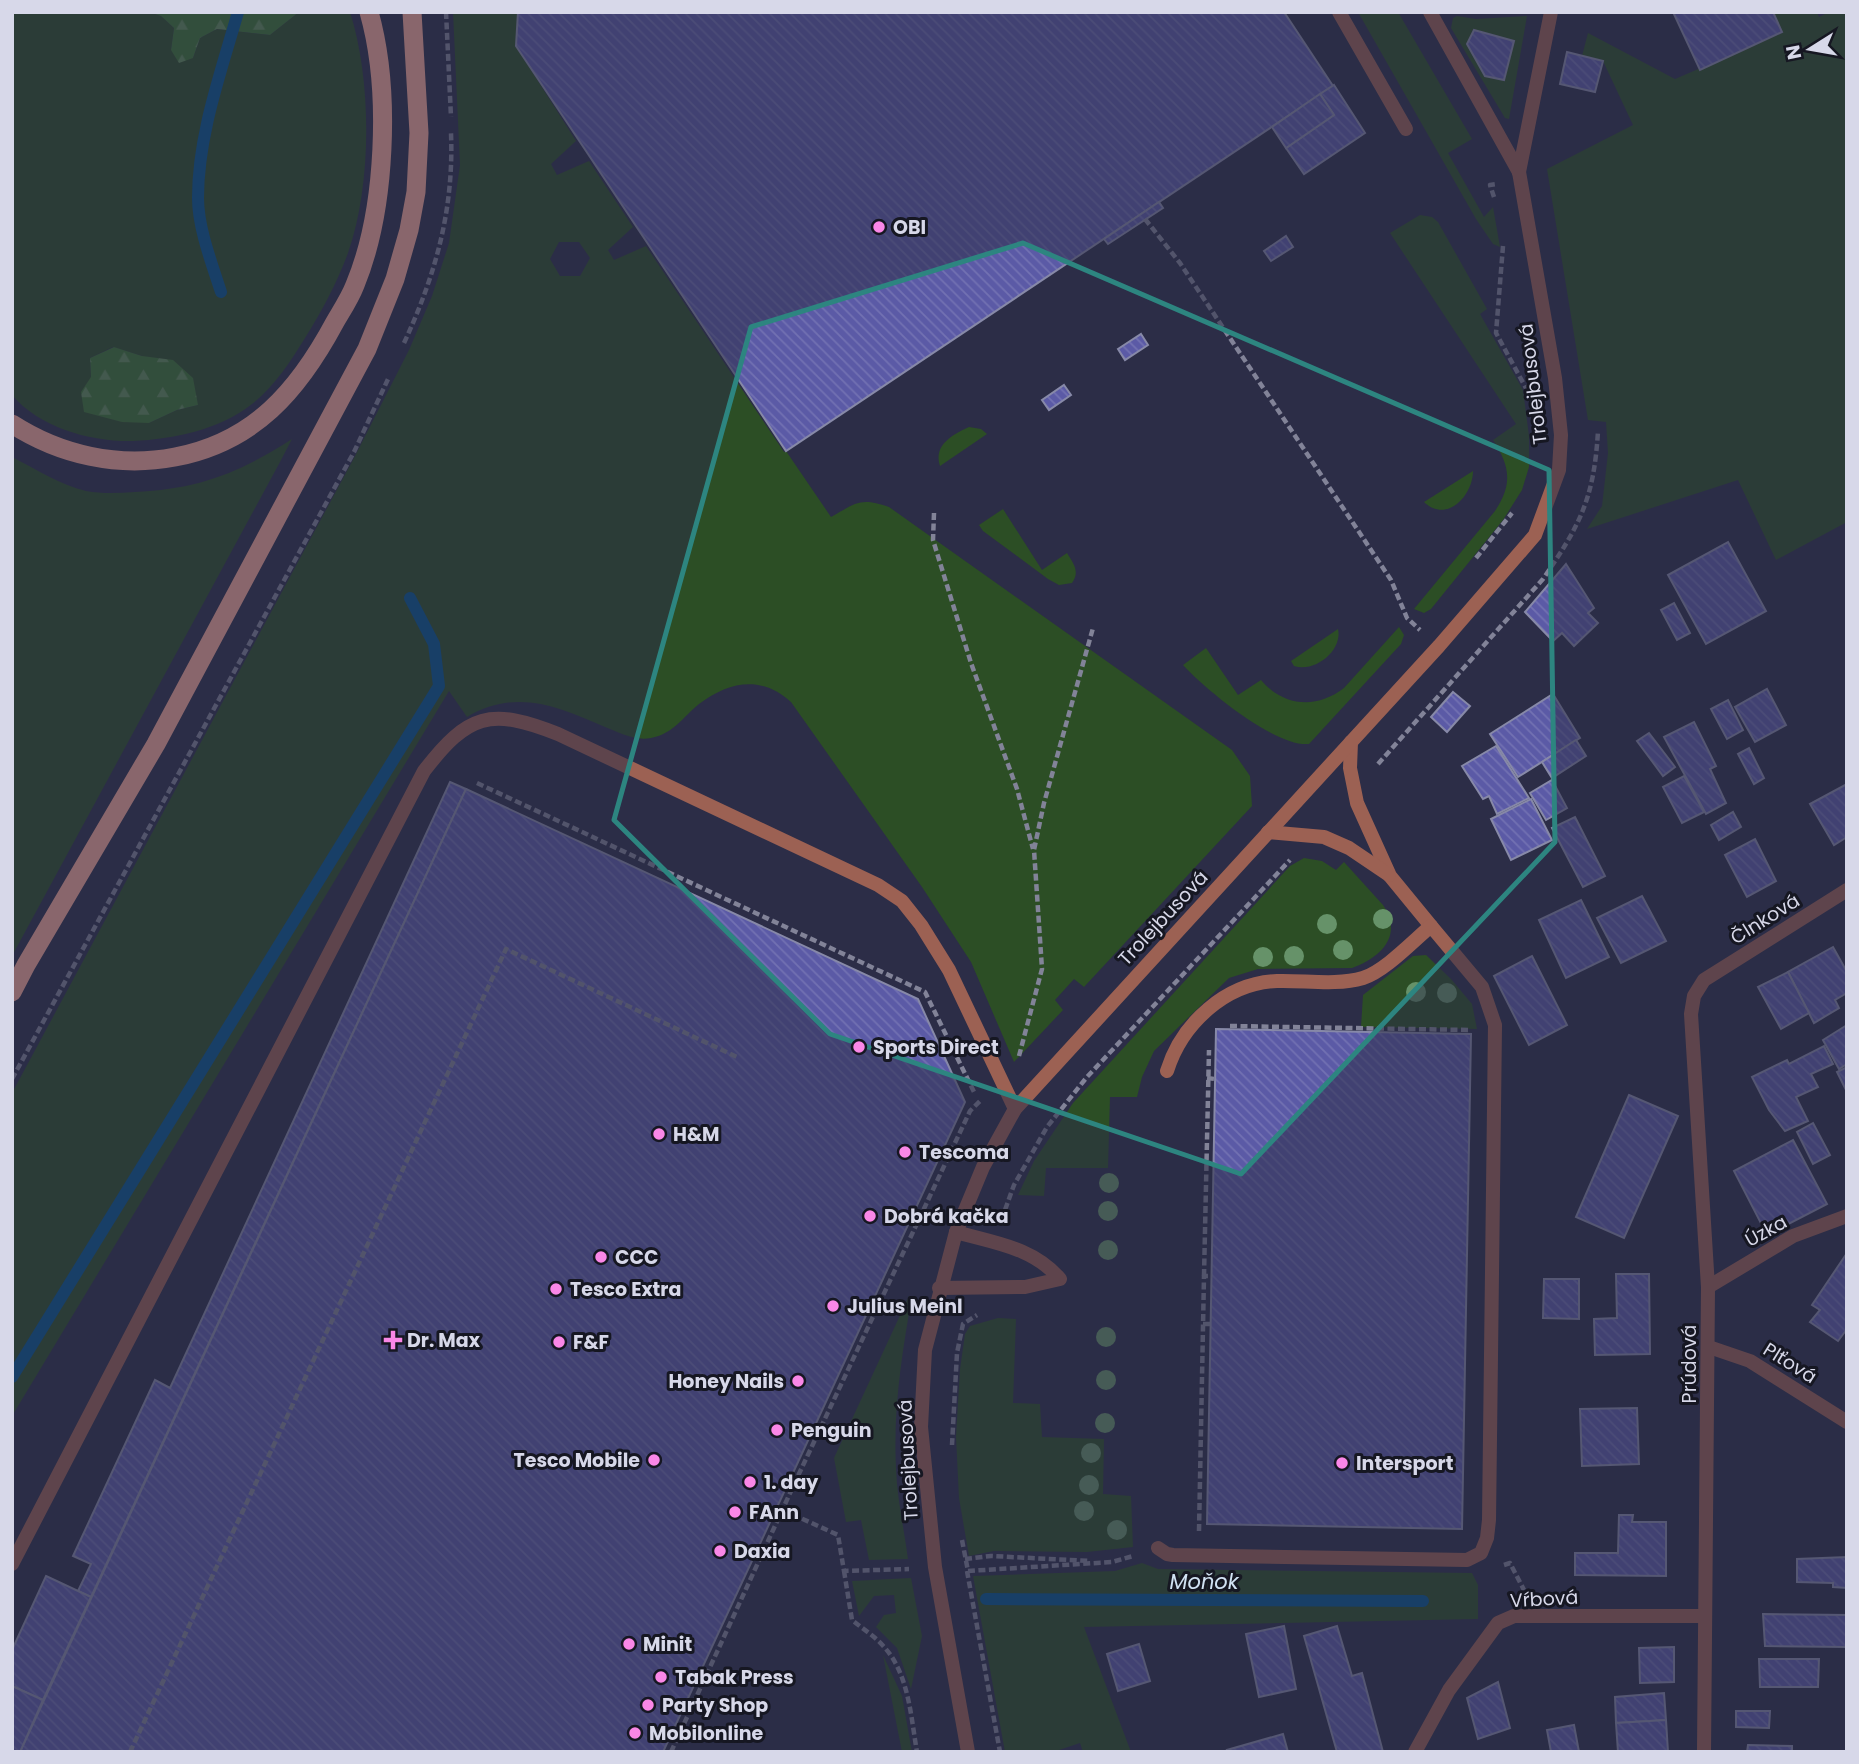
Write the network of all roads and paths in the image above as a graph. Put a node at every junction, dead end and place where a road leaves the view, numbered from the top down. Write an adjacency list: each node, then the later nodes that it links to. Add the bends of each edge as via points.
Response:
1 (369, 12): 9 (highway, via 382,96 381,158 372,227 355,285 321,348 288,394 262,419 231,439 197,453 158,461 83,456)
2 (412, 12): 21 (highway, via 419,133 415,192 395,279 367,349 156,744)
3 (1339, 12): 6 (street)
4 (1430, 12): 7 (street)
5 (1551, 12): 7 (street)
6 (1406, 130)
7 (1520, 172): 13 (street, Trolejbusová, via 1555,379 1561,435 1559,470 1535,535)
8 (1145, 219): 12 (path, via 1180,263 1391,580 1407,618)
9 (12, 424)
10 (934, 513): 16 (path, via 933,540)
11 (1093, 628): 16 (path)
12 (1419, 629)
13 (1350, 742): 15 (street, Trolejbusová); 17 (street, via 1357,803)
14 (477, 783): 30 (path, via 925,992)
15 (1268, 832): 17 (street, via 1324,837); 31 (street, Trolejbusová)
16 (1034, 850): 26 (path, via 1042,969)
17 (1390, 876): 19 (street)
18 (1847, 890): 20 (street, Člnková)
19 (1431, 926): 23 (street, via 1482,988); 27 (street, via 1360,979 1275,981 1234,991 1197,1020)
20 (1704, 980): 36 (street, Prúdová, via 1694,996 1691,1014)
21 (12, 992)
22 (1224, 1026): 23 (path)
23 (1495, 1030): 47 (street, via 1489,1520 1481,1553 1467,1560 1173,1555)
24 (1210, 1038): 28 (path)
25 (737, 1057): 53 (path, via 506,948)
26 (1016, 1067)
27 (1167, 1071)
28 (1208, 1079): 29 (path); 34 (path)
29 (1215, 1079)
30 (979, 1102)
31 (1015, 1109): 33 (street, Trolejbusová, via 983,1167); 50 (street, via 950,970 902,901 878,885 535,724 511,719 472,723 444,746 425,771)
32 (1847, 1216): 36 (street, Úzka, via 1793,1236)
33 (956, 1231): 37 (street, Trolejbusová); 37 (street, via 1026,1252 1060,1279 1025,1287)
34 (1205, 1276): 35 (path); 39 (path)
35 (1212, 1276)
36 (1708, 1287): 41 (street, Prúdová)
37 (939, 1288): 55 (street, Trolejbusová, via 925,1350 921,1427 935,1567)
38 (963, 1324): 45 (path)
39 (1203, 1324): 40 (path); 43 (path)
40 (1210, 1324)
41 (1709, 1347): 42 (street, Plťová, via 1750,1361); 52 (street, Prúdová)
42 (1847, 1422)
43 (1200, 1446): 44 (path); 47 (path, via 1199,1531)
44 (1208, 1446)
45 (952, 1451)
46 (961, 1534): 48 (path)
47 (1158, 1548): 49 (path)
48 (965, 1559): 49 (path, via 991,1556); 49 (path, via 968,1571)
49 (1112, 1562)
50 (12, 1564)
51 (844, 1571): 54 (path, via 852,1620 885,1647 901,1675)
52 (1704, 1616): 56 (street, Vŕbová, via 1514,1616 1499,1623 1465,1666); 57 (street, Prúdová)
53 (130, 1752)
54 (917, 1752)
55 (968, 1752)
56 (1415, 1752)
57 (1704, 1752)

